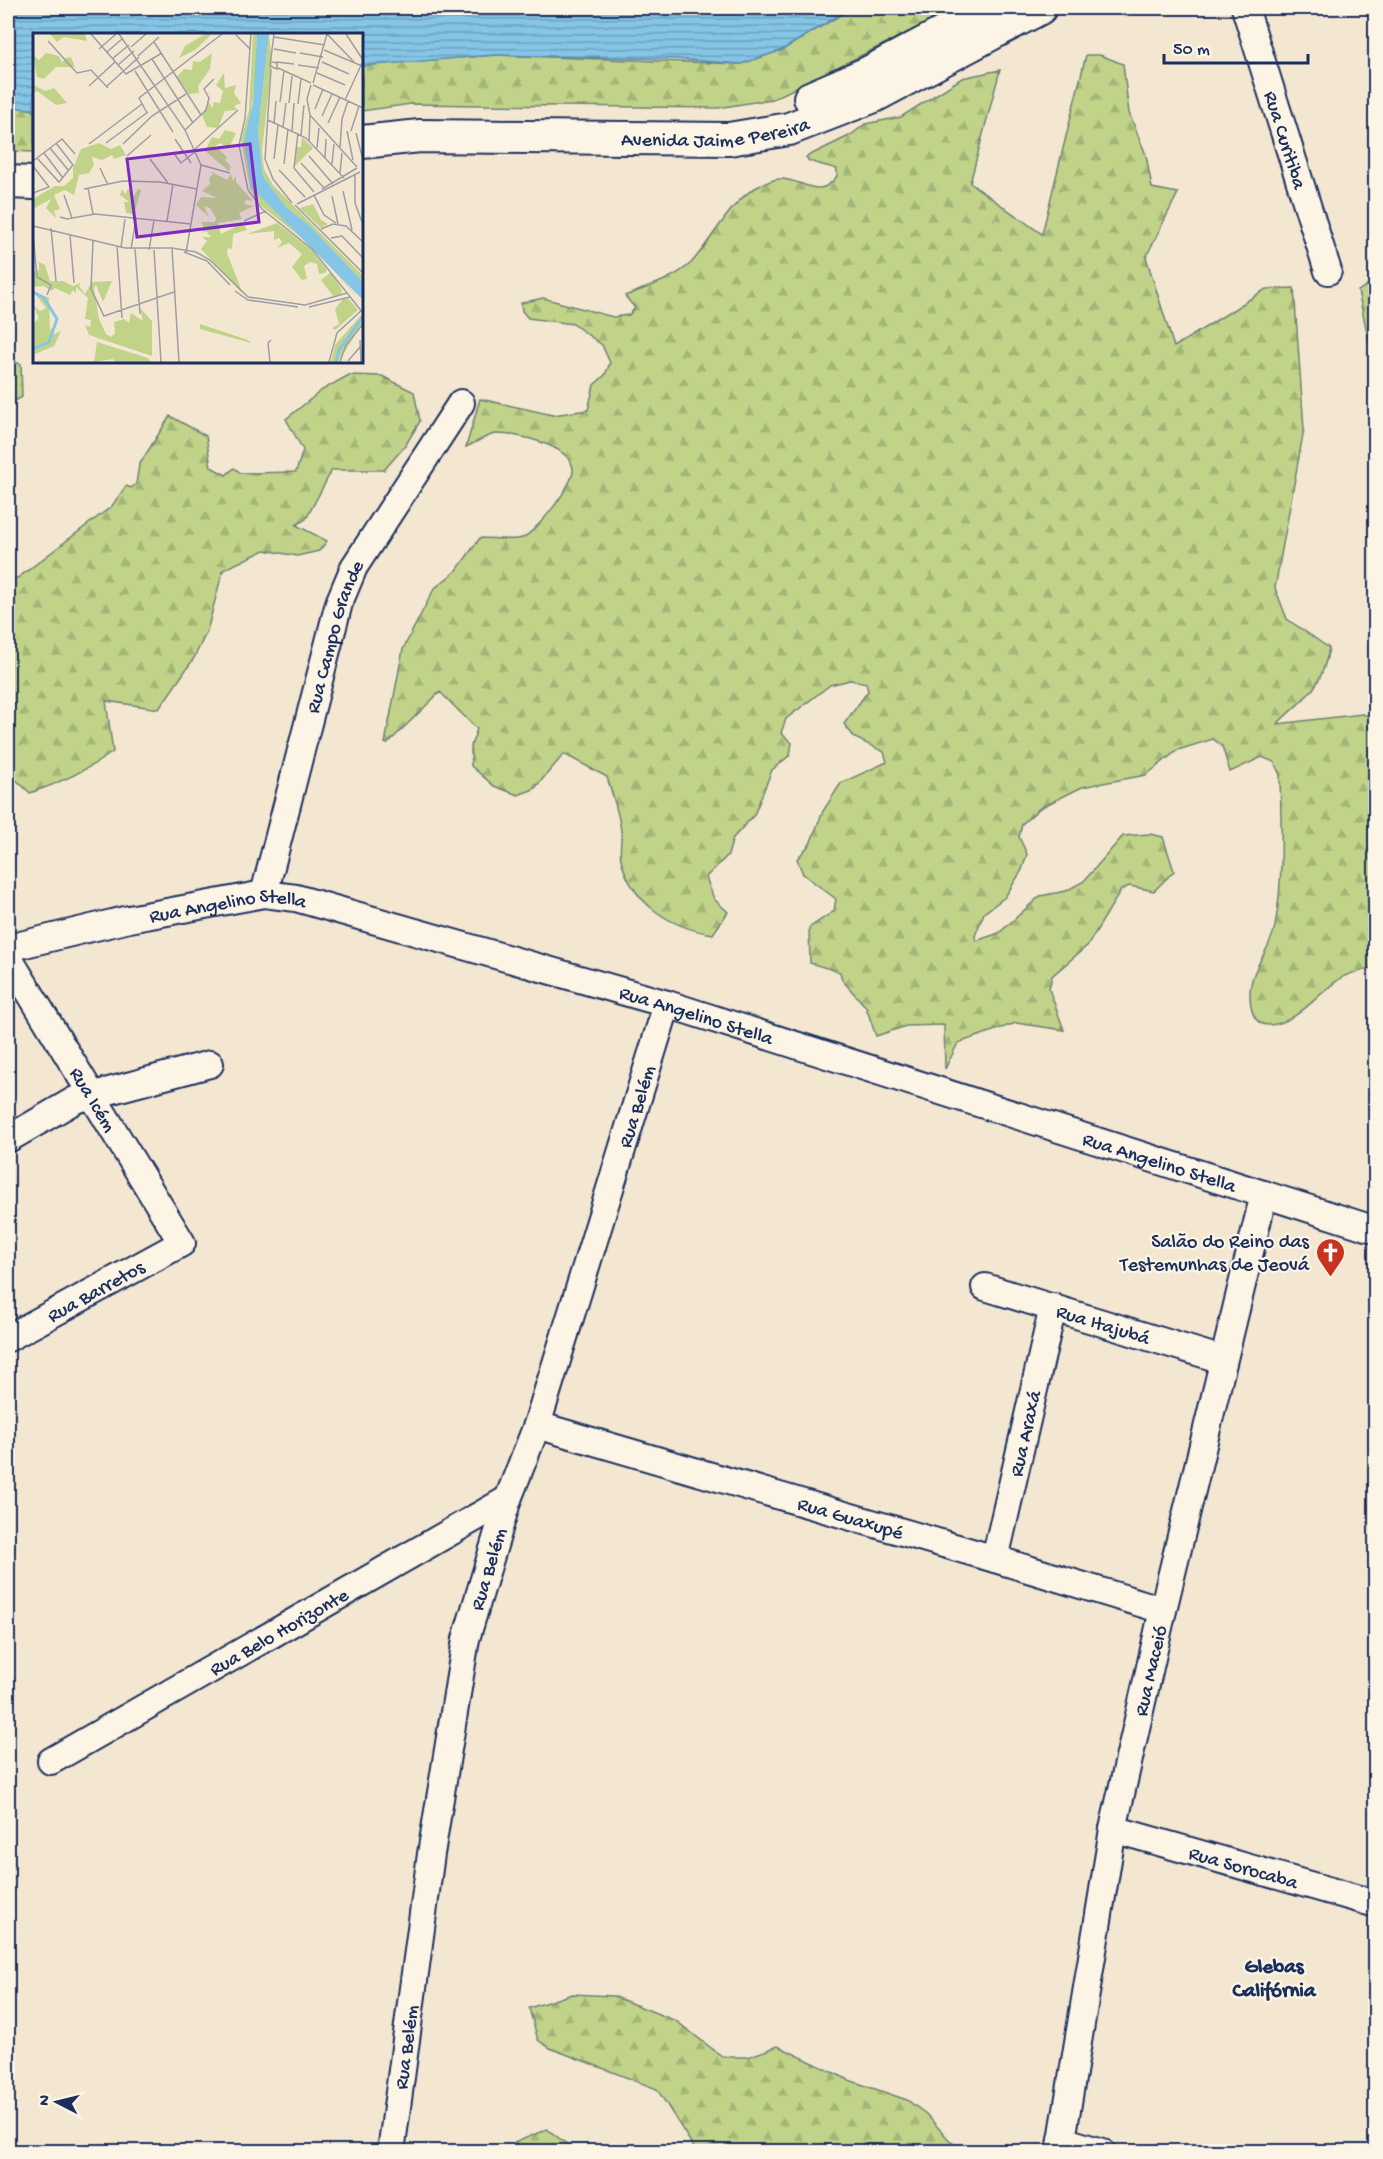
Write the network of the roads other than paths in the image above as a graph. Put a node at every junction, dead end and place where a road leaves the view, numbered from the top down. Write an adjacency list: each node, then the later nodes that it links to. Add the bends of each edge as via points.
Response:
1 (991, 8): 4 (main road, Avenida Jaime Pereira, via 868,73 781,109 723,119 418,116)
2 (1040, 8): 5 (main road, Avenida Jaime Pereira, via 874,96 789,129 729,138 420,136)
3 (1245, 8): 10 (street, Rua Curitiba)
4 (363, 122)
5 (363, 142)
6 (8, 165): 7 (main road)
7 (33, 166)
8 (8, 182): 9 (main road)
9 (33, 183)
10 (1328, 271)
11 (461, 403): 12 (street, Rua Campo Grande, via 354,567 339,603)
12 (264, 894): 13 (street, Rua Angelino Stella, via 129,919); 15 (street, Rua Angelino Stella, via 296,898)
13 (8, 948)
14 (8, 957): 17 (street, Rua Icém)
15 (667, 1004): 19 (street, Rua Angelino Stella); 26 (street, Rua Belém)
16 (210, 1064): 17 (street)
17 (93, 1097): 18 (street, via 75,1100); 21 (street, Rua Icém)
18 (8, 1139)
19 (1264, 1194): 20 (street, Rua Angelino Stella); 25 (street, Rua Maceió)
20 (1376, 1230)
21 (182, 1242): 24 (street, Rua Barretos)
22 (985, 1287): 23 (street, Rua Itajubá)
23 (1053, 1307): 25 (street, Rua Itajubá); 28 (street, Rua Araxá)
24 (8, 1338)
25 (1223, 1360): 29 (street, Rua Maceió)
26 (537, 1425): 27 (street, Rua Belém); 28 (street, Rua Guaxupé)
27 (508, 1499): 30 (street, Rua Belo Horizonte); 34 (street, Rua Belém, via 466,1639 431,1854)
28 (995, 1559): 29 (street, Rua Guaxupé)
29 (1163, 1610): 31 (street, Rua Maceió)
30 (51, 1761)
31 (1113, 1829): 32 (street, Rua Sorocaba); 33 (street, Rua Maceió)
32 (1376, 1904)
33 (1061, 2146): 35 (street)
34 (391, 2151)
35 (1102, 2151)

